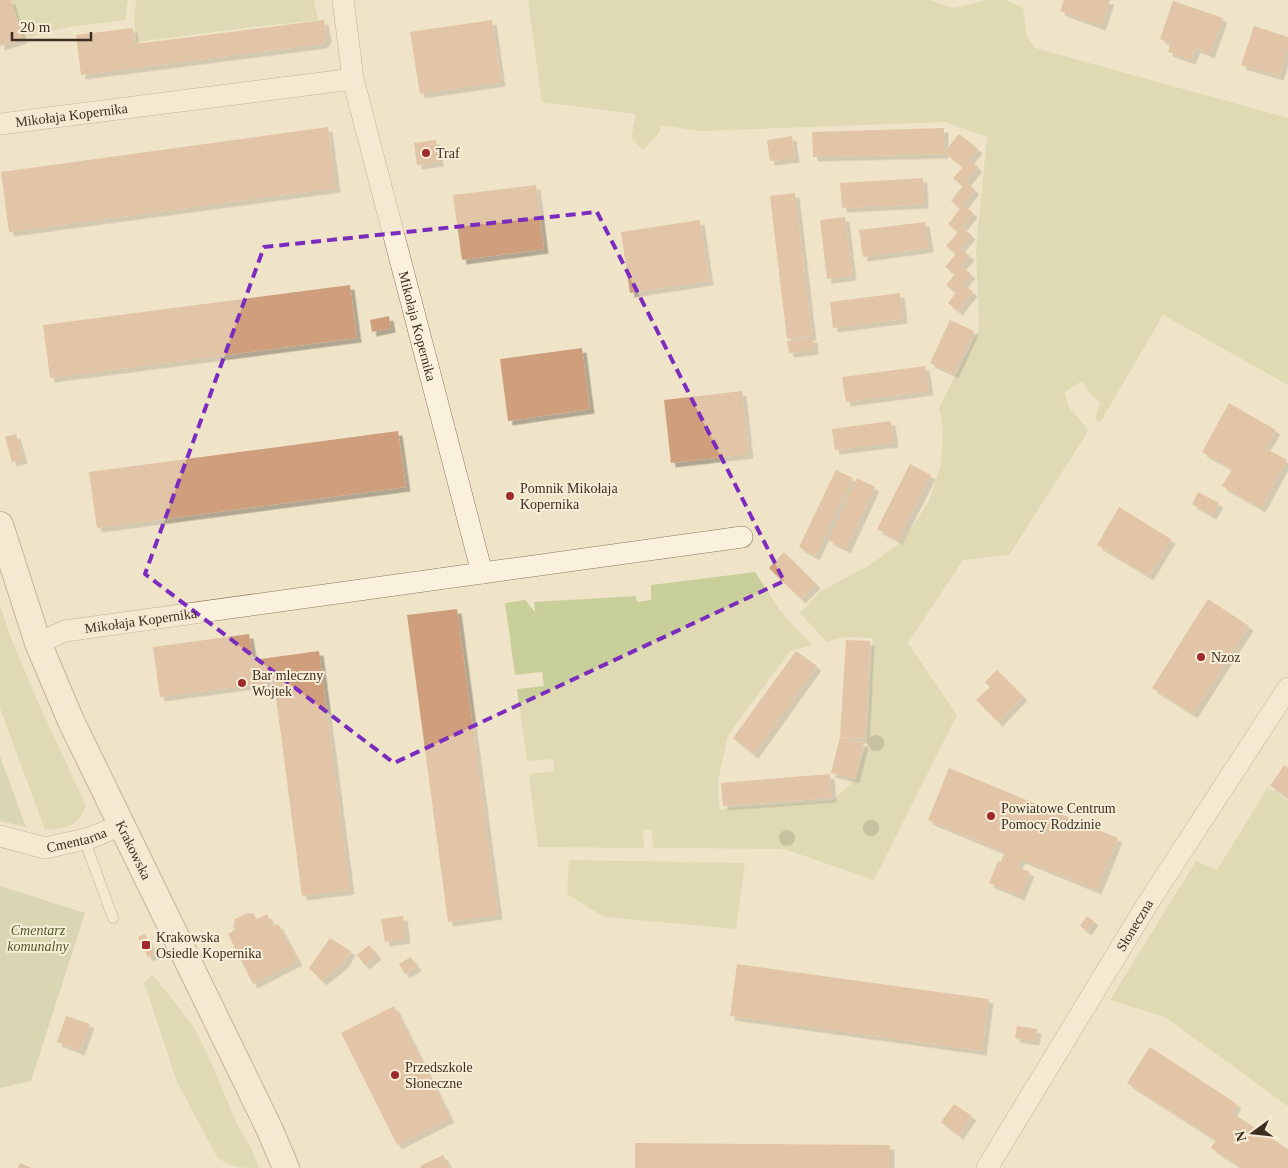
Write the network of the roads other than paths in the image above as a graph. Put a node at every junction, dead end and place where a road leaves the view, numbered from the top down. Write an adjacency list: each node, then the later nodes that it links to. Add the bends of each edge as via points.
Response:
1 (343, 0): 2 (street, Mikołaja Kopernika)
2 (353, 79): 3 (street, Mikołaja Kopernika); 6 (street, Mikołaja Kopernika)
3 (0, 124)
4 (0, 525): 7 (street, Krakowska)
5 (742, 537): 6 (street, Mikołaja Kopernika)
6 (482, 573): 7 (street, Mikołaja Kopernika, via 65,631)
7 (38, 643): 9 (street, Krakowska, via 71,721)
8 (1288, 688): 14 (street, Słoneczna, via 1144,910)
9 (122, 825): 11 (street, Cmentarna); 13 (street, Krakowska)
10 (0, 836): 11 (street, Cmentarna, via 45,848)
11 (84, 839): 12 (lane)
12 (113, 918)
13 (286, 1168)
14 (987, 1168)

